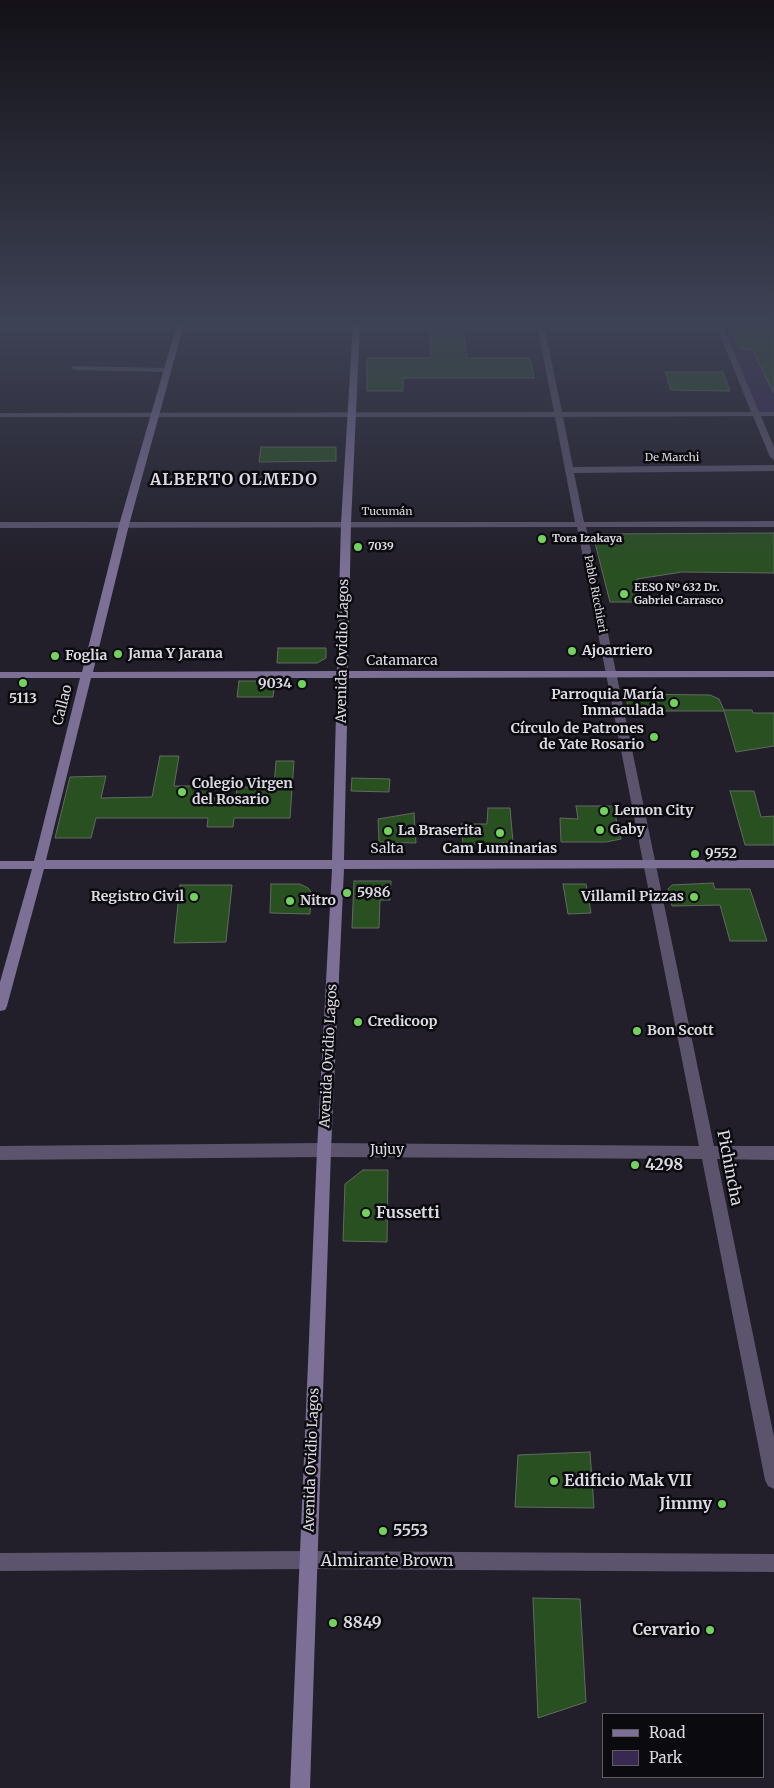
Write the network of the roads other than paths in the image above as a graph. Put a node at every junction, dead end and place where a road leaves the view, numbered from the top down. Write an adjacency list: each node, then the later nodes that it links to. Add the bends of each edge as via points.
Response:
1 (156, 407): 5 (main road, Callao)
2 (352, 407): 6 (main road, Avenida Ovidio Lagos)
3 (558, 407): 7 (street, Pablo Ricchieri)
4 (754, 407): 8 (street)
5 (154, 414): 6 (street); 10 (street); 18 (main road, Callao)
6 (352, 414): 7 (street); 14 (main road, Avenida Ovidio Lagos)
7 (559, 414): 8 (street); 13 (street, Pablo Ricchieri)
8 (757, 414): 9 (street); 11 (street)
9 (774, 414)
10 (0, 415)
11 (774, 457)
12 (774, 468): 13 (street, De Marchi)
13 (570, 470): 15 (street, Pablo Ricchieri)
14 (346, 523): 15 (street, Tucumán); 18 (street, Tucumán); 23 (main road, Avenida Ovidio Lagos)
15 (581, 524): 16 (street, Tucumán); 19 (street, Pablo Ricchieri)
16 (774, 524)
17 (0, 525): 18 (street, Tucumán)
18 (124, 525): 22 (main road, Callao)
19 (611, 674): 20 (main road, Catamarca); 23 (main road, Catamarca); 26 (street, Pablo Ricchieri)
20 (774, 674)
21 (0, 675): 22 (main road, Catamarca)
22 (86, 675): 23 (main road, Catamarca); 24 (main road, Callao)
23 (342, 675): 25 (main road, Avenida Ovidio Lagos)
24 (39, 864): 25 (main road, Salta); 28 (main road, Salta); 29 (main road, Callao)
25 (338, 864): 26 (main road, Salta); 30 (main road, Avenida Ovidio Lagos)
26 (650, 864): 27 (main road, Salta); 32 (street, Pichincha)
27 (774, 864)
28 (0, 865)
29 (0, 1006)
30 (324, 1150): 31 (street, Jujuy); 32 (street, Jujuy); 35 (main road, Avenida Ovidio Lagos)
31 (0, 1153)
32 (708, 1153): 33 (street, Jujuy); 34 (street, Pichincha)
33 (774, 1153)
34 (774, 1480)
35 (308, 1560): 36 (street, Almirante Brown); 37 (street, Almirante Brown); 38 (main road, Avenida Ovidio Lagos)
36 (0, 1562)
37 (774, 1563)
38 (300, 1788)

